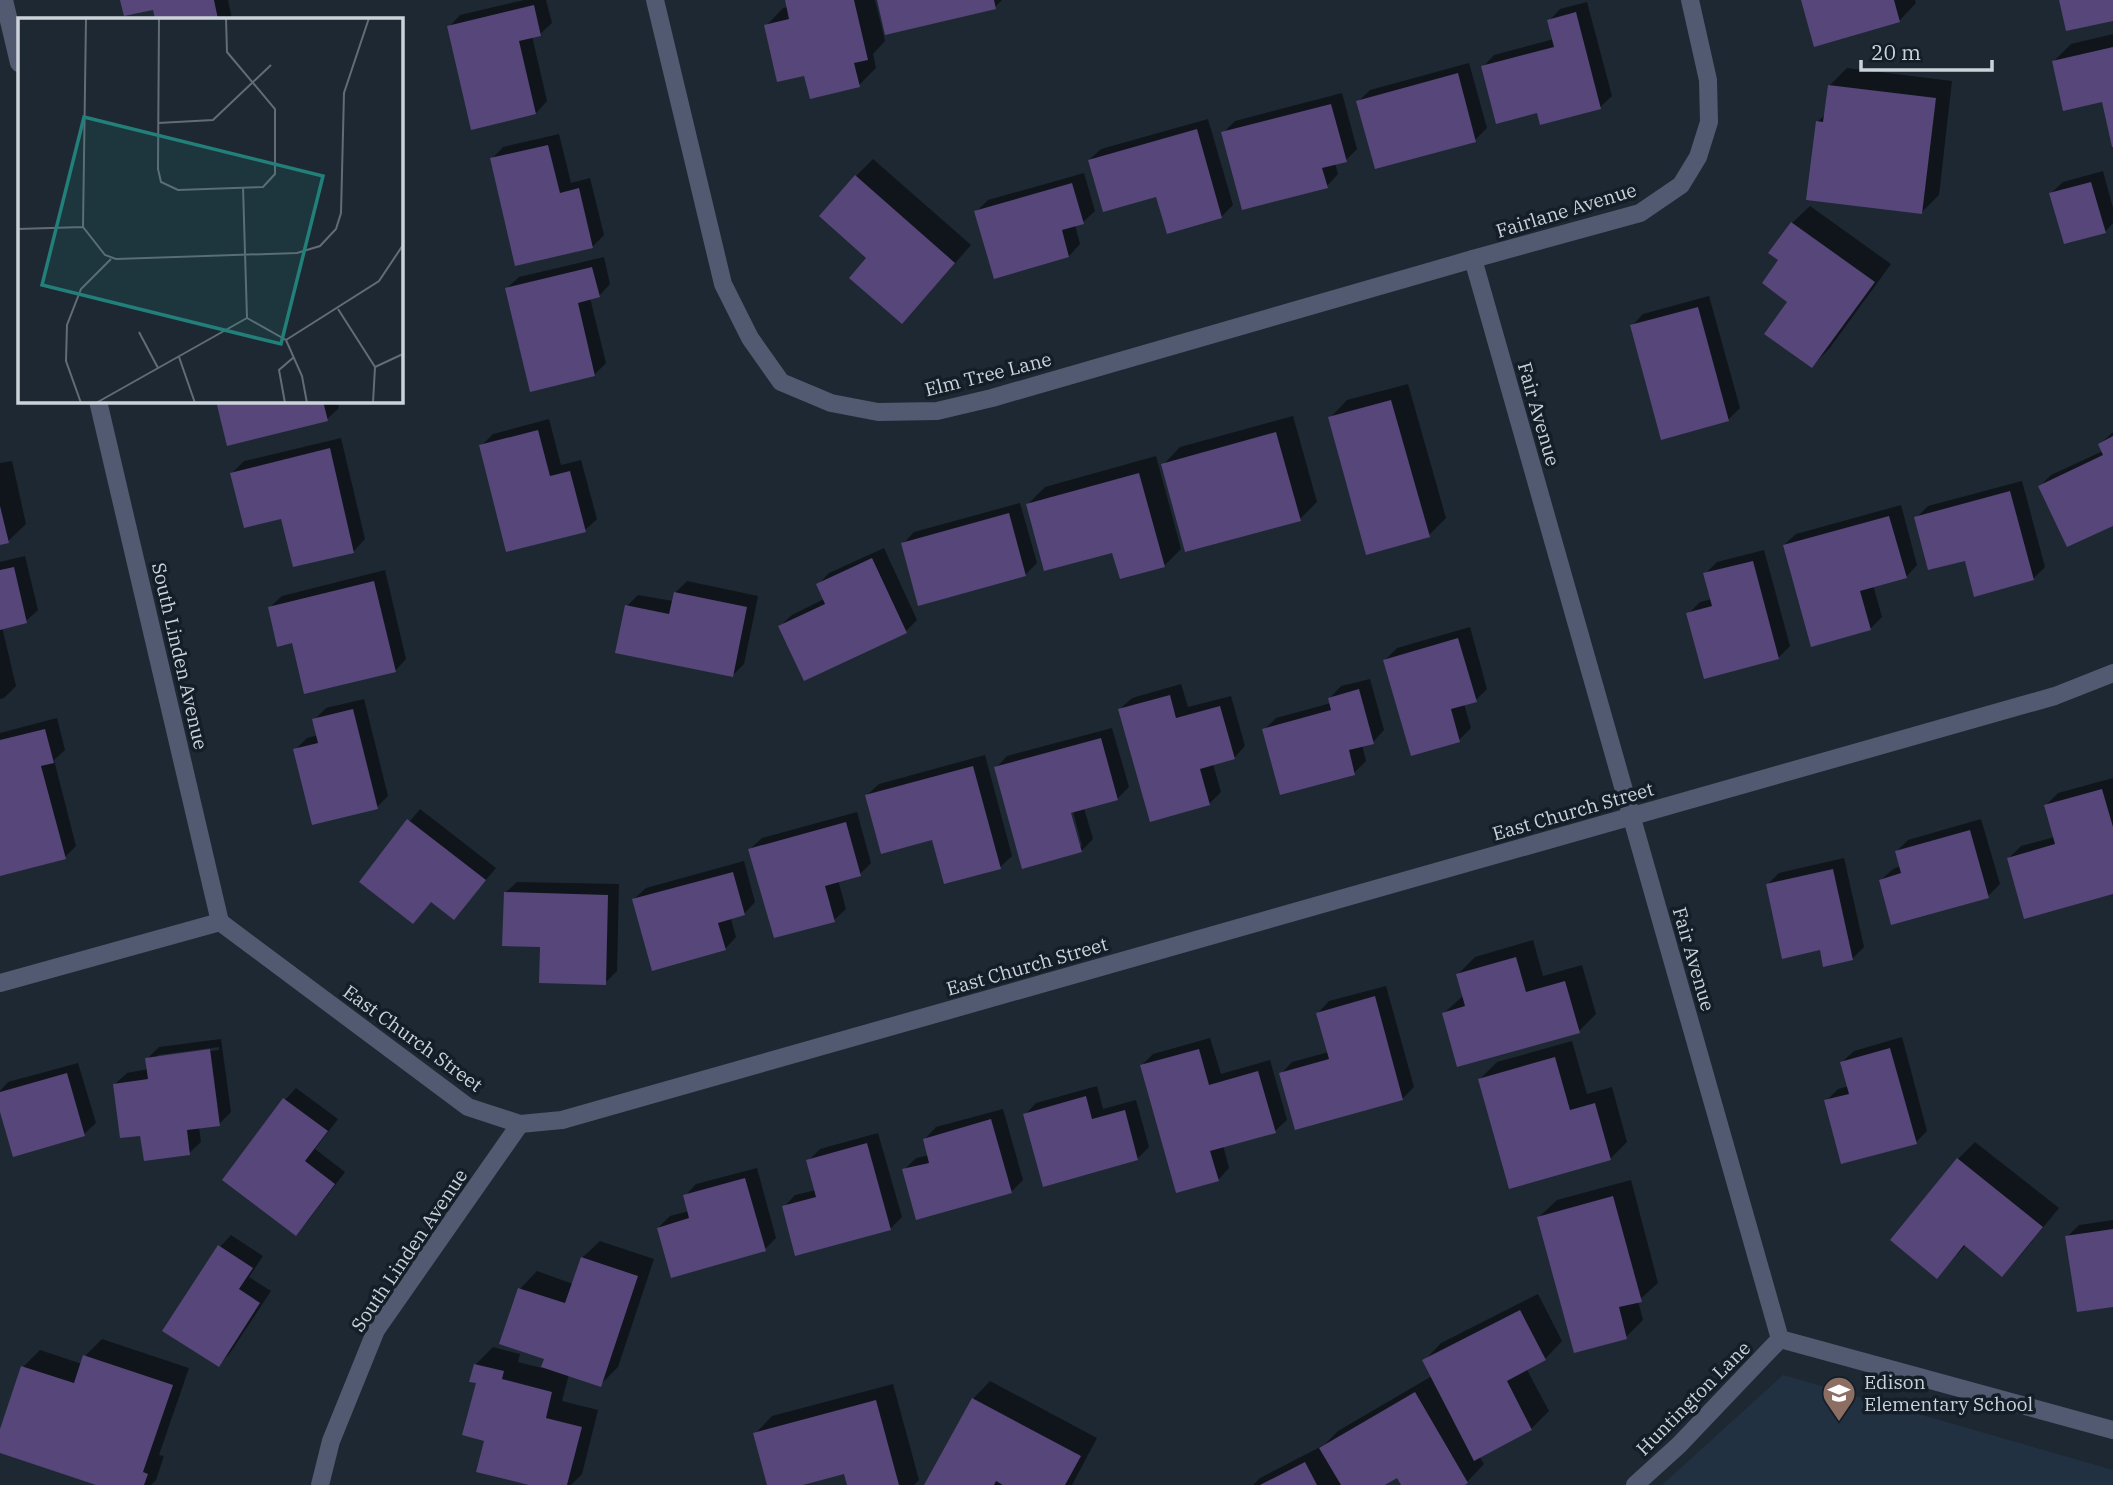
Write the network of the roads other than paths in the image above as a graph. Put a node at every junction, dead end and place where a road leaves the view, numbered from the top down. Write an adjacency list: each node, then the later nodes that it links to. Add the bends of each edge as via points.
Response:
1 (4, 0): 4 (street)
2 (655, 0): 5 (street, Elm Tree Lane, via 723,284 750,338 780,382 831,403 878,412 937,411)
3 (1690, 0): 5 (street, Fairlane Avenue, via 1708,80 1709,122 1698,157 1681,185 1640,213)
4 (18, 59)
5 (1473, 259): 8 (street, Fair Avenue)
6 (98, 402): 9 (street, South Linden Avenue)
7 (2113, 673): 8 (street, East Church Street, via 2054,696)
8 (1632, 816): 11 (street, East Church Street, via 562,1120); 12 (street, Fair Avenue)
9 (220, 922): 10 (street); 11 (street, East Church Street, via 468,1107)
10 (0, 983)
11 (520, 1124): 14 (street, South Linden Avenue, via 376,1330 331,1441)
12 (1780, 1339): 13 (street); 15 (street, Huntington Lane)
13 (2113, 1430)
14 (320, 1485)
15 (1635, 1485)

